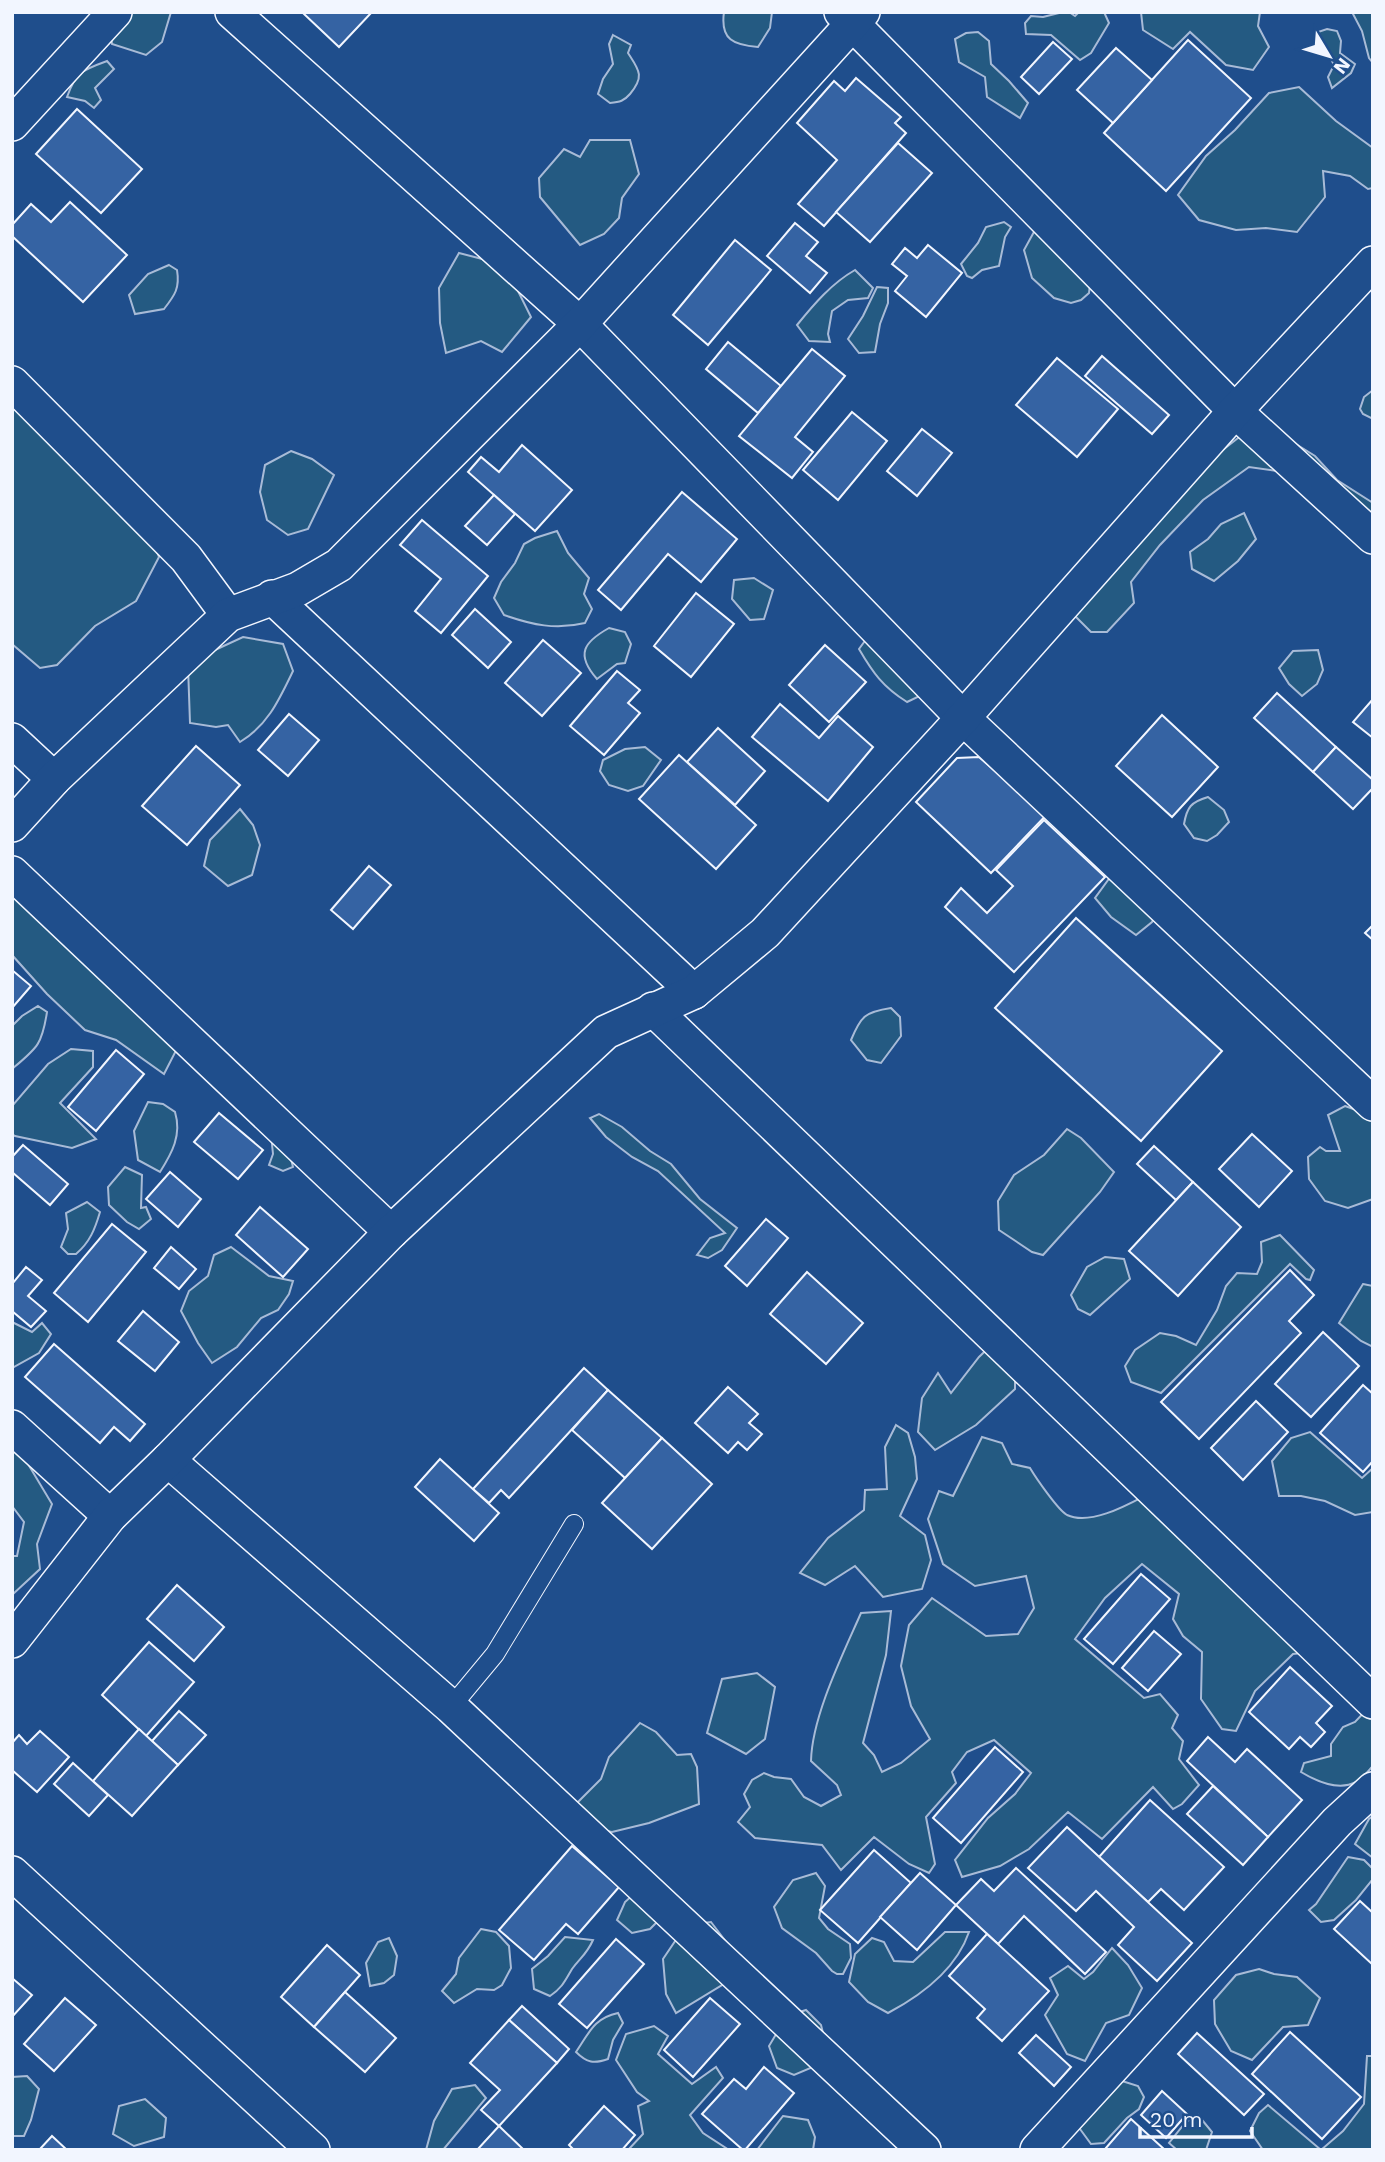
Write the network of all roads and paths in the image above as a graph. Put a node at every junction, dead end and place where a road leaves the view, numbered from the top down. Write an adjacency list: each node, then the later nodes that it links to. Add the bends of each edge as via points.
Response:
1 (115, 12): 4 (street)
2 (232, 12): 6 (street)
3 (852, 16): 6 (street); 8 (street)
4 (12, 124)
5 (1373, 263): 8 (street)
6 (580, 324): 10 (street, via 339,565 298,589); 12 (street)
7 (12, 383): 11 (street, via 186,558)
8 (1235, 411): 9 (street); 12 (street)
9 (1373, 537)
10 (272, 597): 11 (street); 17 (street)
11 (228, 615): 14 (street)
12 (963, 719): 17 (street, via 765,933); 19 (street)
13 (12, 740): 14 (street)
14 (54, 779): 15 (street)
15 (12, 825)
16 (12, 873): 20 (street)
17 (694, 992): 18 (street)
18 (653, 1009): 20 (street, via 607,1032); 26 (street)
19 (1373, 1104)
20 (391, 1232): 22 (street)
21 (12, 1427): 23 (street)
22 (168, 1460): 23 (street); 27 (street)
23 (110, 1516): 25 (street)
24 (574, 1524): 27 (lane, via 495,1654)
25 (12, 1641)
26 (1373, 1702)
27 (451, 1707): 31 (street)
28 (1373, 1789): 32 (street, via 1337,1822)
29 (12, 1873): 30 (street)
30 (313, 2150)
31 (924, 2150)
32 (1037, 2150)

